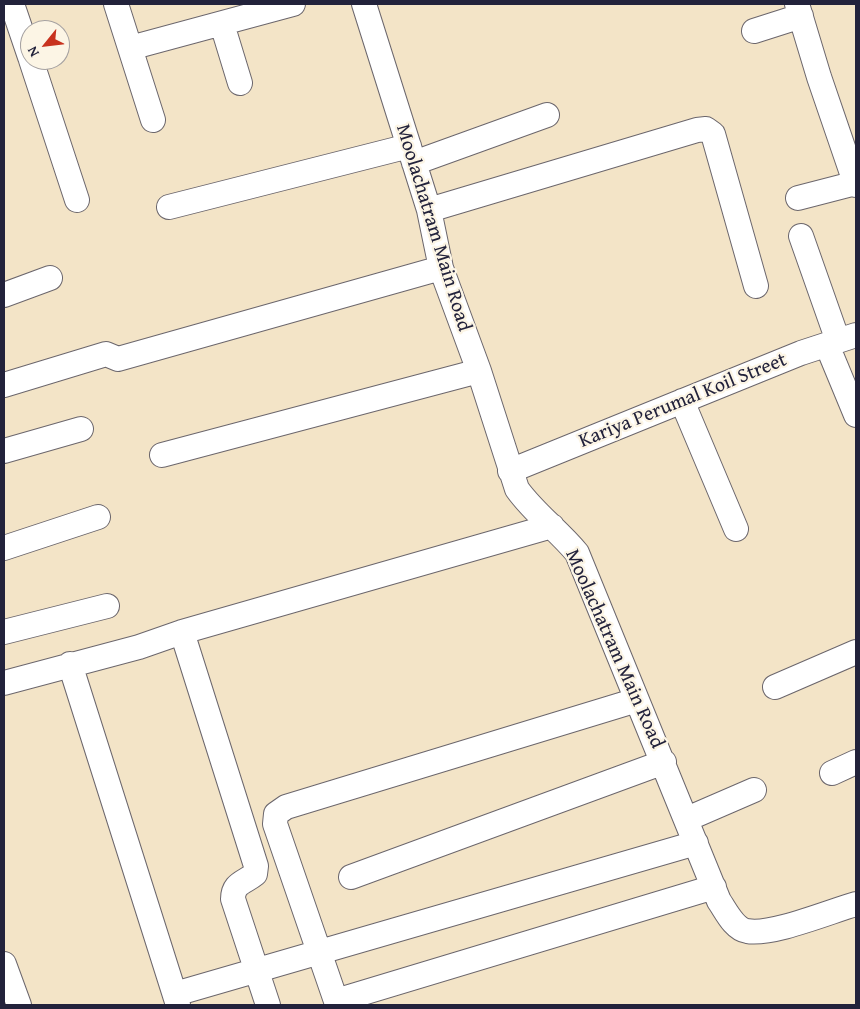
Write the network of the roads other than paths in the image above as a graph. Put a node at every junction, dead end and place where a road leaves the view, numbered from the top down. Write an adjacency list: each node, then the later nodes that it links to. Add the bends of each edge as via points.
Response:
1 (12, 4): 7 (street)
2 (116, 4): 9 (street)
3 (293, 4): 6 (street)
4 (364, 4): 14 (street, Moolachatram Main Road)
5 (799, 10): 8 (street); 15 (street)
6 (222, 24): 9 (street); 11 (street)
7 (20, 28)
8 (754, 31)
9 (130, 48): 13 (street)
10 (34, 70): 17 (street)
11 (240, 83)
12 (547, 115): 14 (street)
13 (153, 120)
14 (411, 155): 18 (street); 19 (street, Moolachatram Main Road)
15 (856, 184): 16 (street)
16 (798, 198)
17 (77, 200)
18 (169, 207)
19 (429, 210): 21 (street, Moolachatram Main Road); 23 (street, via 706,130 713,134)
20 (802, 236): 25 (street)
21 (441, 268): 26 (street, Moolachatram Main Road); 27 (street, via 118,359 106,354)
22 (50, 278): 24 (street)
23 (756, 286)
24 (4, 295)
25 (840, 340): 28 (street, Kariya Perumal Koil Street); 29 (street)
26 (479, 371): 32 (street); 33 (street, Moolachatram Main Road)
27 (4, 385)
28 (682, 401): 33 (street, Kariya Perumal Koil Street); 36 (street)
29 (856, 415)
30 (81, 429): 31 (street)
31 (4, 451)
32 (162, 455)
33 (510, 471): 35 (street, Moolachatram Main Road, via 527,503)
34 (98, 517): 37 (street)
35 (552, 526): 40 (street); 45 (street, Moolachatram Main Road, via 577,553)
36 (736, 528)
37 (4, 548)
38 (107, 606): 39 (street)
39 (4, 632)
40 (182, 632): 42 (street, via 140,647); 57 (street, via 256,866 255,874 236,886 233,899)
41 (856, 652): 44 (street)
42 (70, 664): 43 (street); 58 (street)
43 (4, 683)
44 (775, 687)
45 (637, 700): 46 (street, Moolachatram Main Road); 55 (street, via 286,807 276,814 276,824)
46 (664, 762): 50 (street, Moolachatram Main Road); 52 (street)
47 (856, 762): 48 (street)
48 (832, 773)
49 (754, 790): 50 (street)
50 (687, 819): 51 (street, Moolachatram Main Road)
51 (696, 843): 53 (street, Moolachatram Main Road); 55 (street)
52 (351, 877)
53 (714, 887): 54 (street, Moolachatram Main Road, via 732,921 746,932 767,931); 59 (street)
54 (856, 904)
55 (318, 953): 57 (street); 59 (street)
56 (4, 964): 60 (street)
57 (256, 970): 58 (street); 61 (street)
58 (177, 1000)
59 (337, 1003)
60 (19, 1005)
61 (268, 1005)

